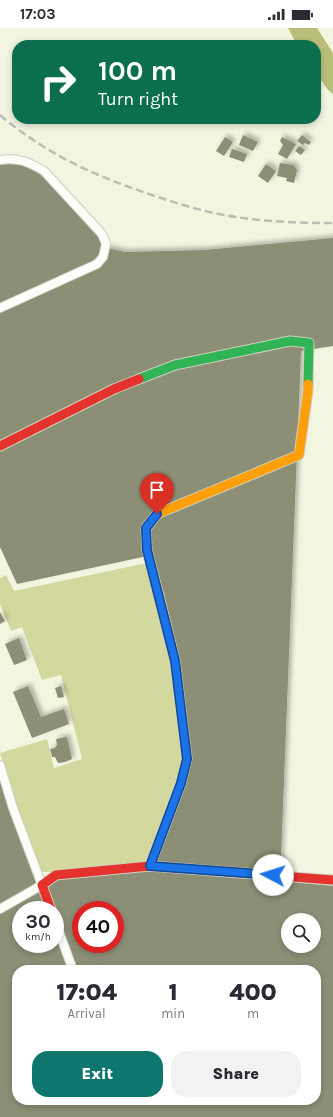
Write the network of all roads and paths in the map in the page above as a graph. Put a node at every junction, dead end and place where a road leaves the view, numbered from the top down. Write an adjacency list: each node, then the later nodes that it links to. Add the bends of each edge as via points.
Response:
1 (0, 160): 2 (street, via 12,158 33,164 44,171 102,234 106,244 103,257 97,264)
2 (0, 308)
3 (0, 446): 5 (street, via 114,389 175,365 290,341 308,343 308,391 299,455 157,514 146,528 147,550 175,661 187,759 181,783)
4 (0, 765): 7 (street)
5 (150, 866): 6 (street); 7 (street, via 56,875)
6 (333, 880)
7 (42, 885): 8 (street); 9 (street)
8 (48, 901)
9 (0, 909)
10 (64, 946): 11 (street)
11 (71, 965)

